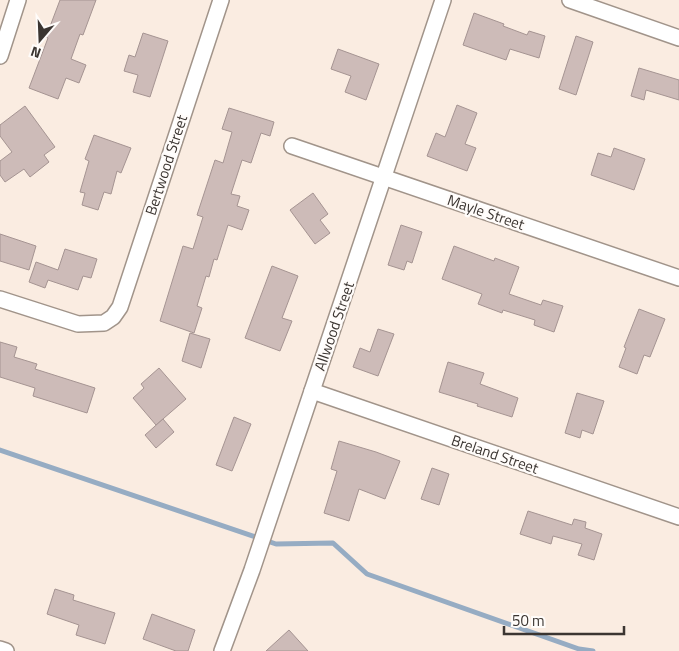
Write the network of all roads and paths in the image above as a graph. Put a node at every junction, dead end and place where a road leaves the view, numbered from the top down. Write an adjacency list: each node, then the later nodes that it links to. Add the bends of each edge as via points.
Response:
1 (18, 0): 6 (street)
2 (221, 0): 10 (street, Bertwood Street, via 120,307 113,317 104,323 78,324)
3 (443, 0): 8 (street, Allwood Street)
4 (570, 0): 5 (street)
5 (679, 38)
6 (0, 56)
7 (292, 146): 8 (street, Mayle Street)
8 (384, 177): 9 (street, Mayle Street); 11 (street, Allwood Street)
9 (679, 278)
10 (0, 299)
11 (312, 391): 12 (street, Breland Street); 15 (street, Allwood Street)
12 (679, 517)
13 (0, 649): 14 (street)
14 (6, 651)
15 (222, 651)

